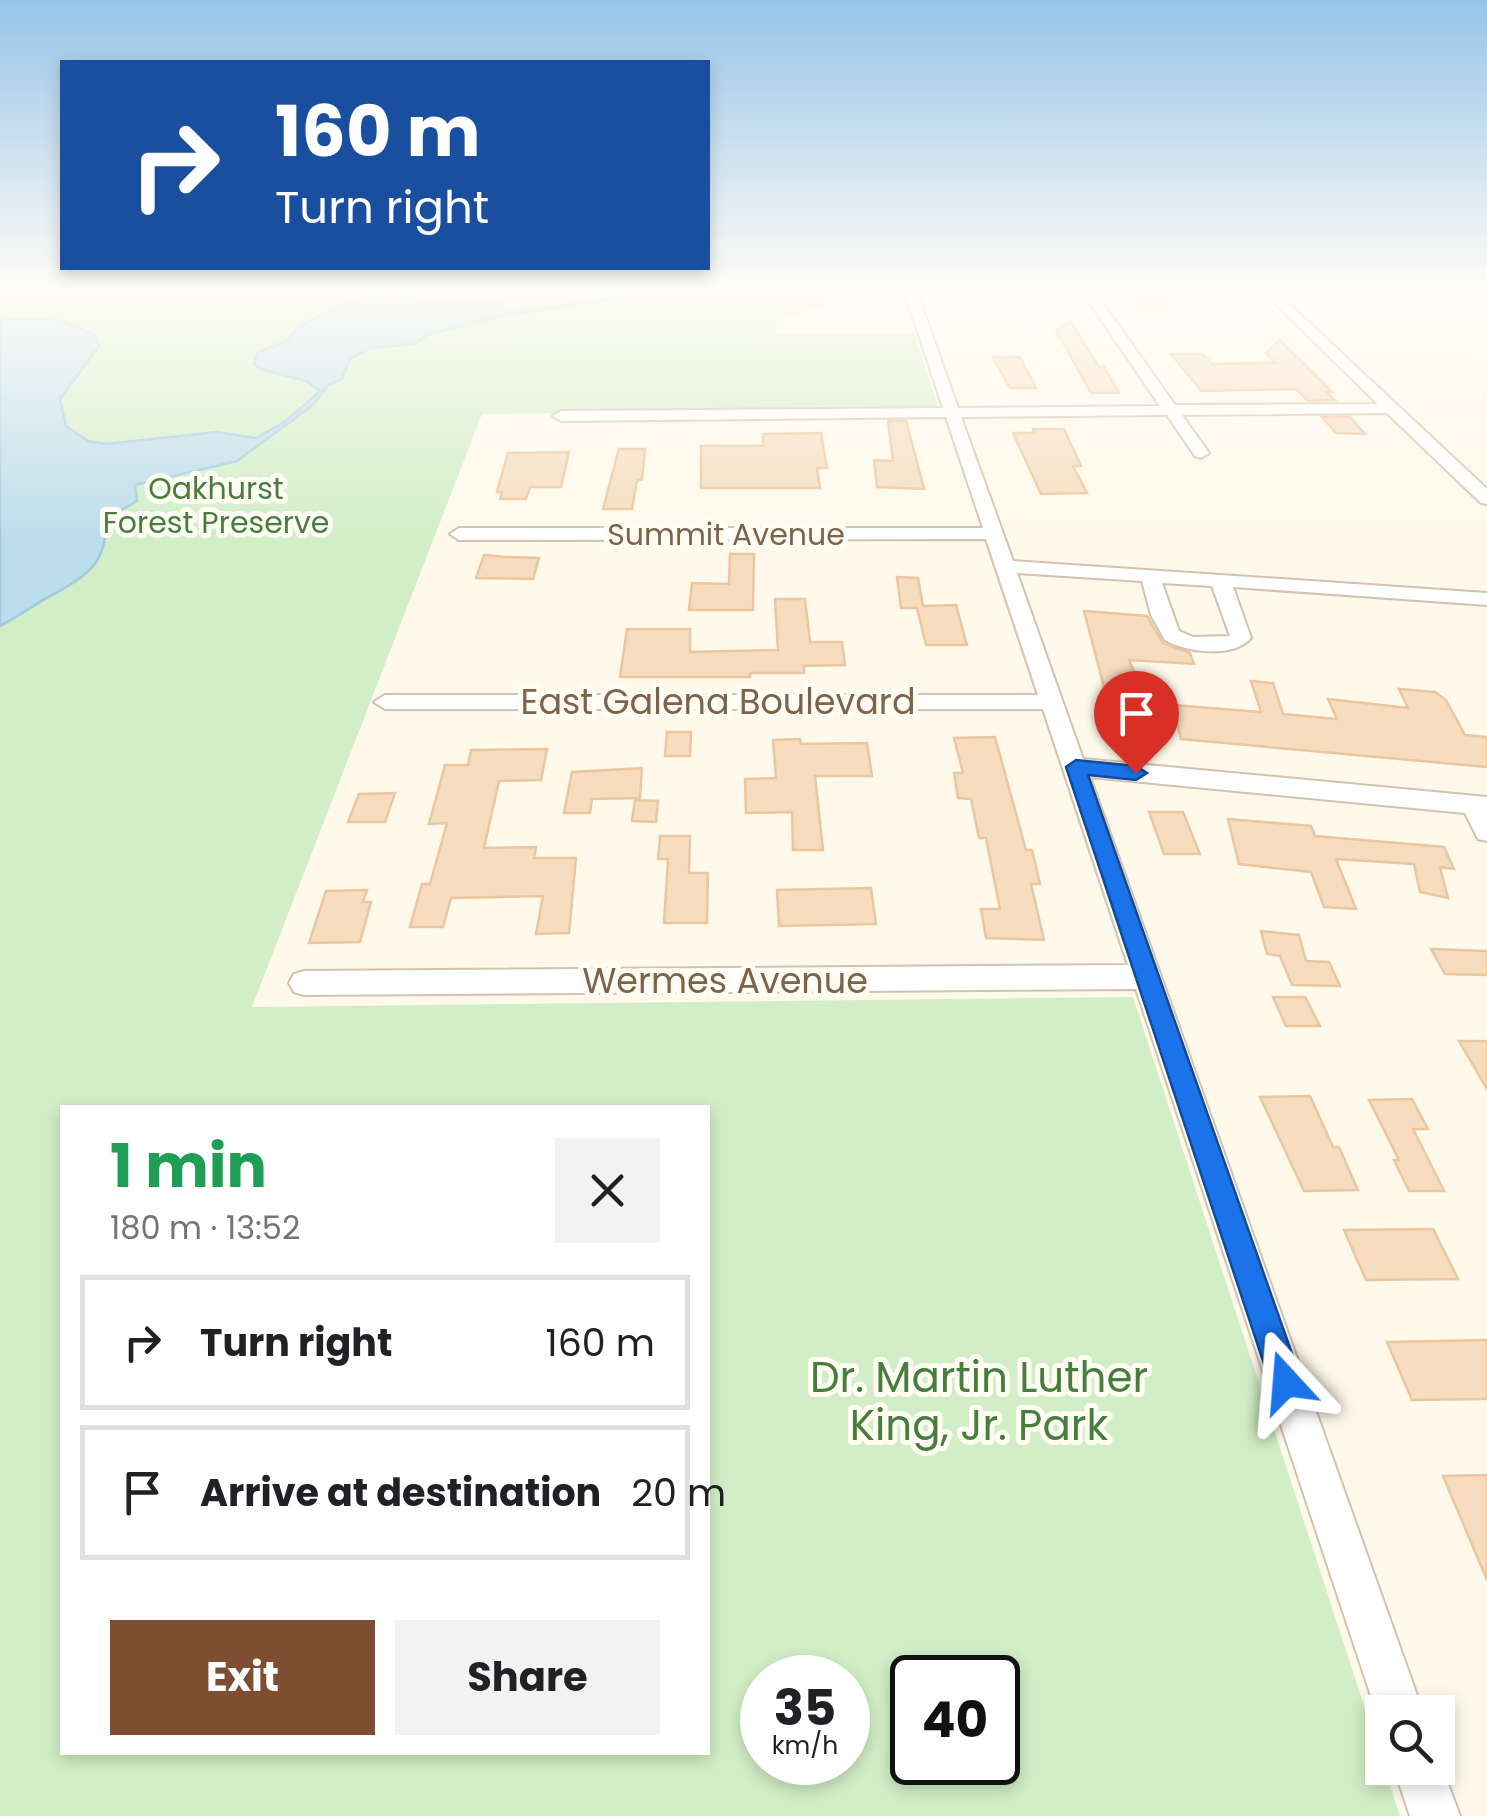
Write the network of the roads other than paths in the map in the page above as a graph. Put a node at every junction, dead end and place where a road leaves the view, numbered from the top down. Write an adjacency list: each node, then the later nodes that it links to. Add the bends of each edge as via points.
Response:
1 (936, 372): 6 (street)
2 (1146, 372): 4 (street)
3 (1354, 372): 5 (street)
4 (1172, 408): 5 (street); 6 (street); 8 (street)
5 (1392, 408): 9 (street)
6 (950, 412): 7 (street); 11 (street)
7 (560, 416)
8 (1202, 453)
9 (1478, 483): 10 (street)
10 (1487, 499)
11 (994, 533): 12 (street, Summit Avenue); 13 (street)
12 (459, 534)
13 (1005, 566): 14 (street); 18 (street)
14 (1150, 576): 15 (street); 15 (street, via 1175,642 1234,644 1241,638)
15 (1220, 580): 16 (street)
16 (1487, 599)
17 (385, 702): 18 (street, East Galena Boulevard)
18 (1050, 702): 19 (street)
19 (1076, 767): 20 (street); 22 (street)
20 (1480, 805): 21 (street)
21 (1487, 832)
22 (1147, 977): 23 (street, Wermes Avenue); 24 (street)
23 (304, 982)
24 (1394, 1695)
25 (1424, 1785): 26 (street)
26 (1435, 1816)

